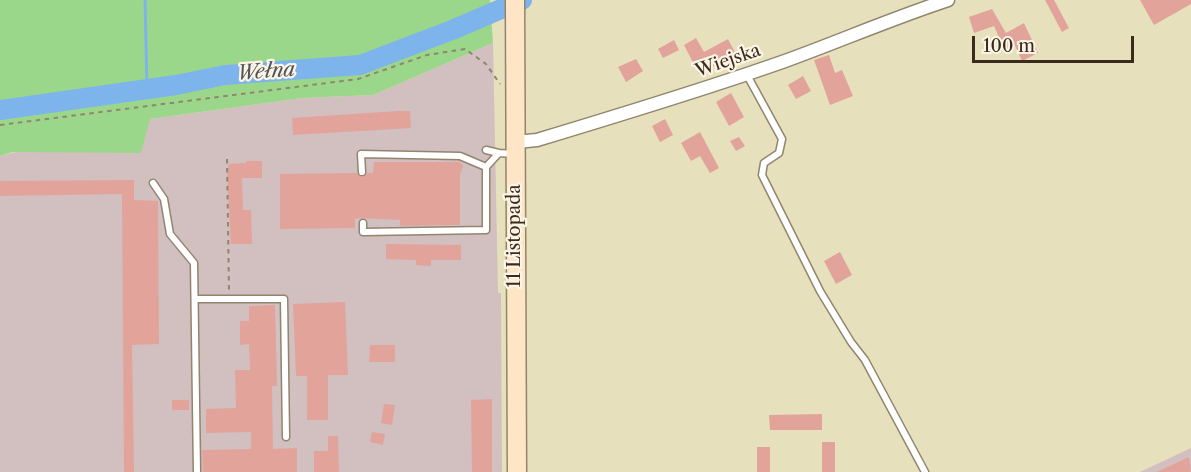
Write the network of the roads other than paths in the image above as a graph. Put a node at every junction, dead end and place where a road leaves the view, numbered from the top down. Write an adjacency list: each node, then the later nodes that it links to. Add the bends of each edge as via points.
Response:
1 (515, 0): 5 (main road, 11 Listopada)
2 (948, 0): 3 (street, Wiejska)
3 (746, 74): 5 (street, Wiejska); 14 (lane, via 782,139 779,153 764,164 762,175 820,291 865,360)
4 (486, 150): 5 (lane)
5 (510, 150): 6 (lane); 13 (main road, 11 Listopada)
6 (486, 167): 7 (lane, via 460,156 361,154); 9 (lane, via 486,230 363,232)
7 (362, 172)
8 (153, 183): 10 (lane, via 164,199 170,234 194,263)
9 (363, 223)
10 (195, 299): 11 (lane, via 284,299); 12 (lane)
11 (286, 437)
12 (197, 472)
13 (517, 472)
14 (925, 472)

